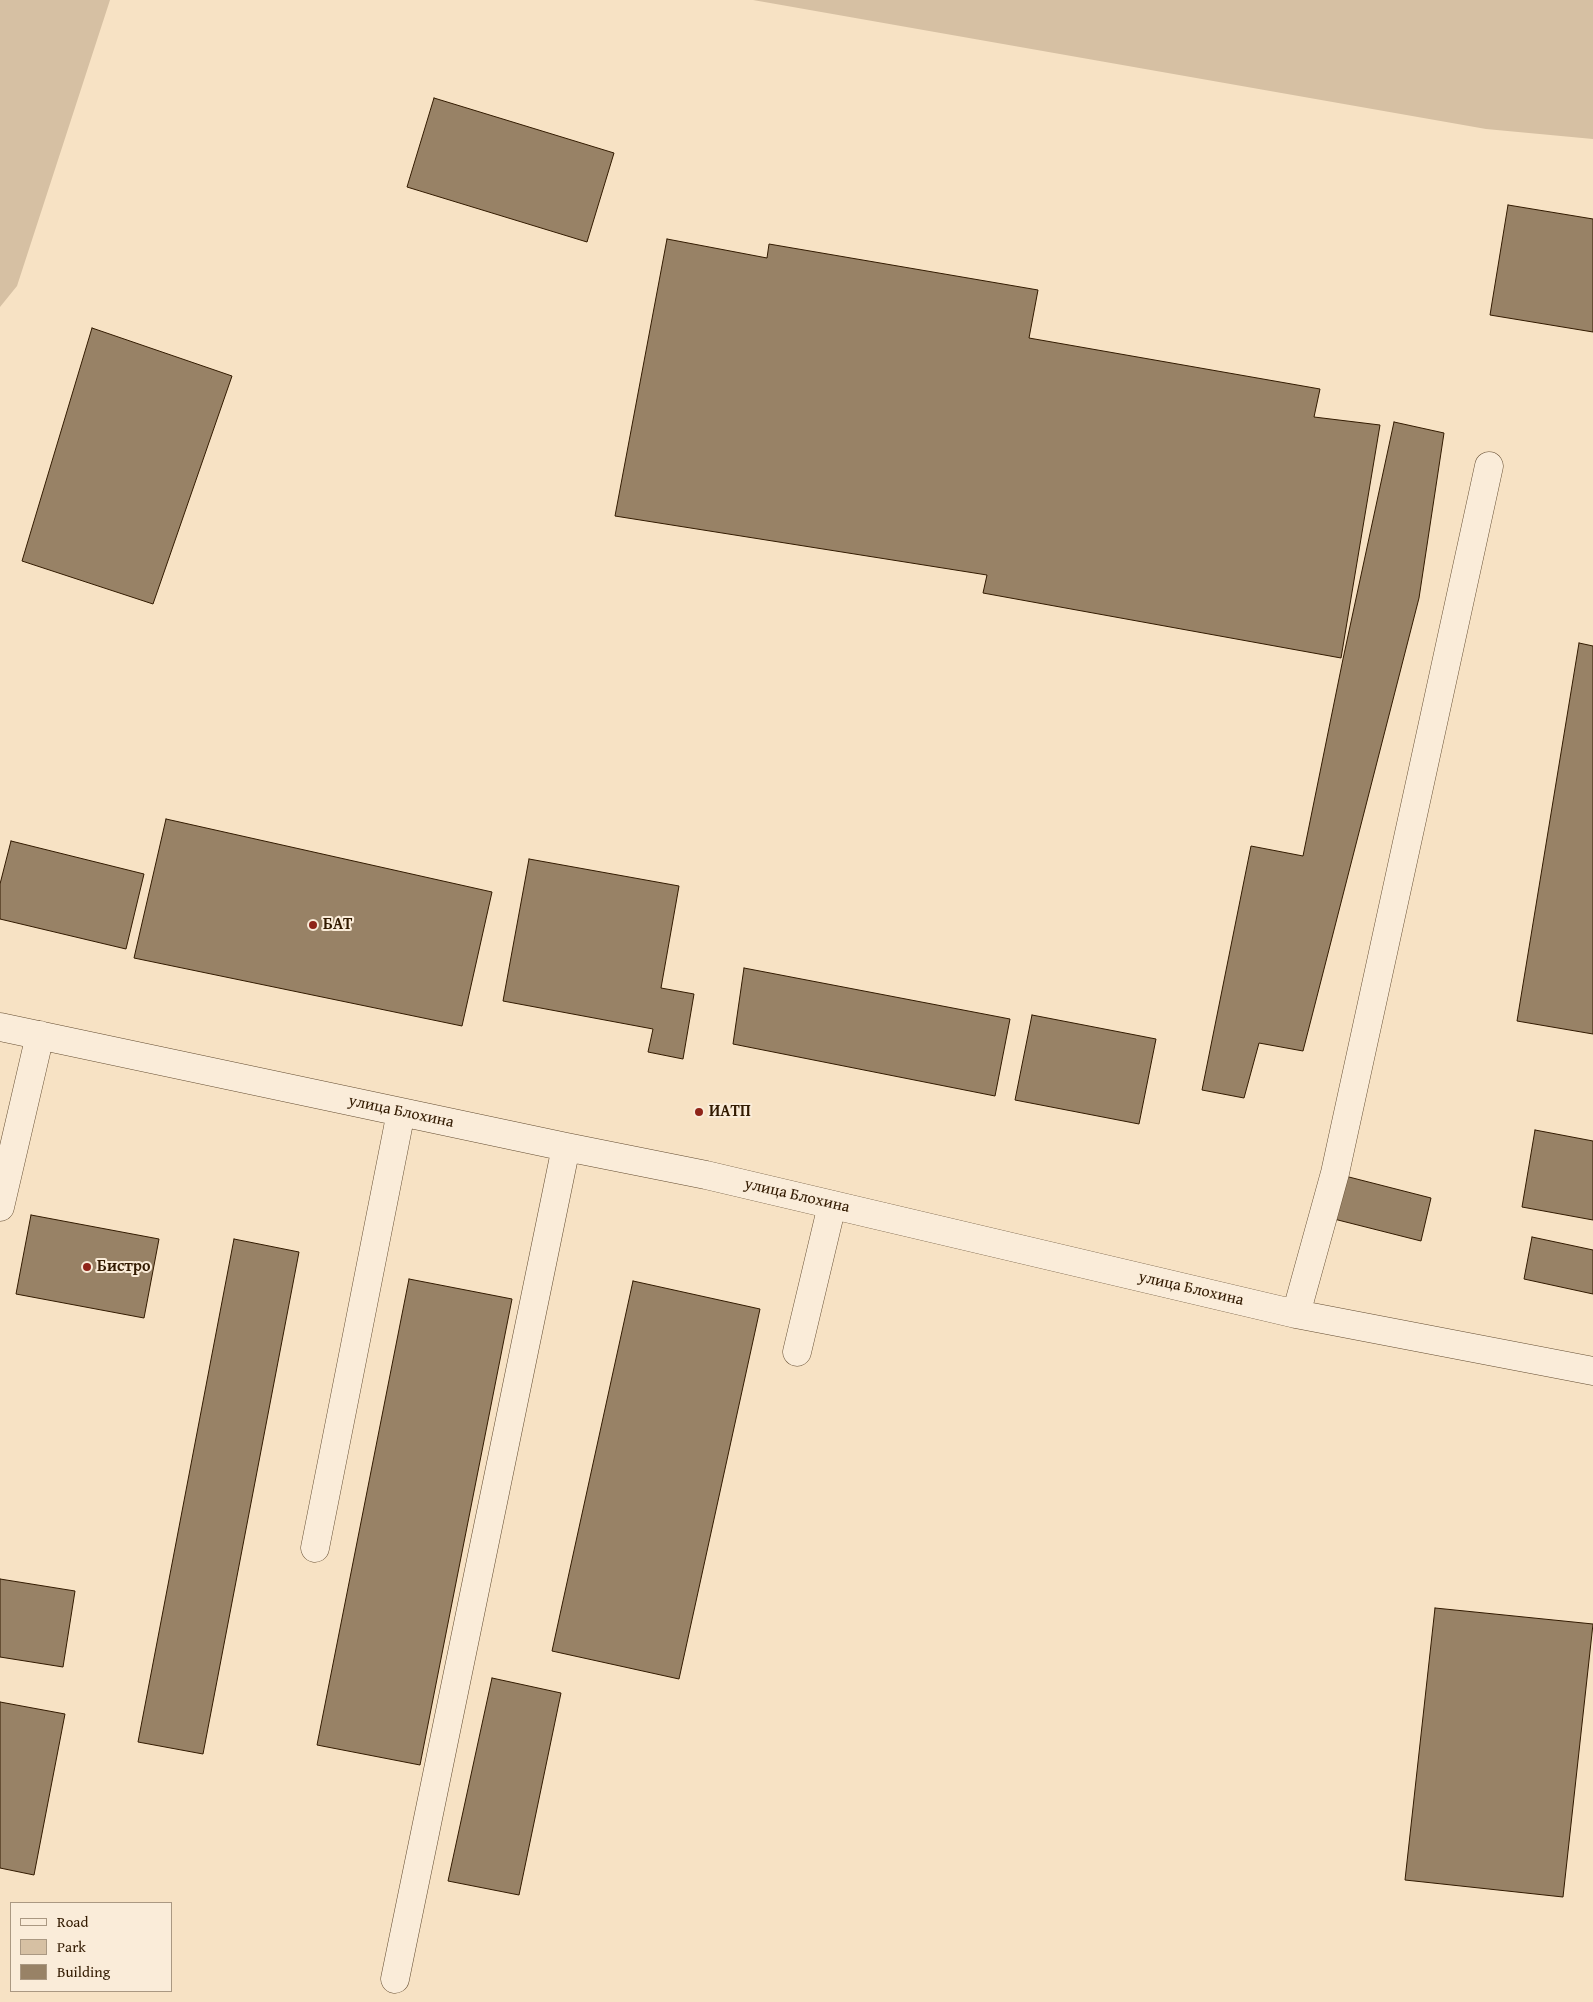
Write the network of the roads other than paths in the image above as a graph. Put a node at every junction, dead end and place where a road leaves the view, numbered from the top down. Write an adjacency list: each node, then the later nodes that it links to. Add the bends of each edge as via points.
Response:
1 (1489, 466): 8 (street, via 1335,1173)
2 (0, 1027): 3 (street, улица Блохина)
3 (40, 1035): 4 (street, улица Блохина); 7 (street)
4 (401, 1112): 5 (street, улица Блохина); 11 (street)
5 (566, 1147): 6 (street, улица Блохина); 12 (street)
6 (832, 1205): 8 (street, улица Блохина); 9 (street)
7 (0, 1207)
8 (1296, 1314): 10 (street, улица Блохина)
9 (797, 1352)
10 (1593, 1371)
11 (315, 1548)
12 (395, 1979)

